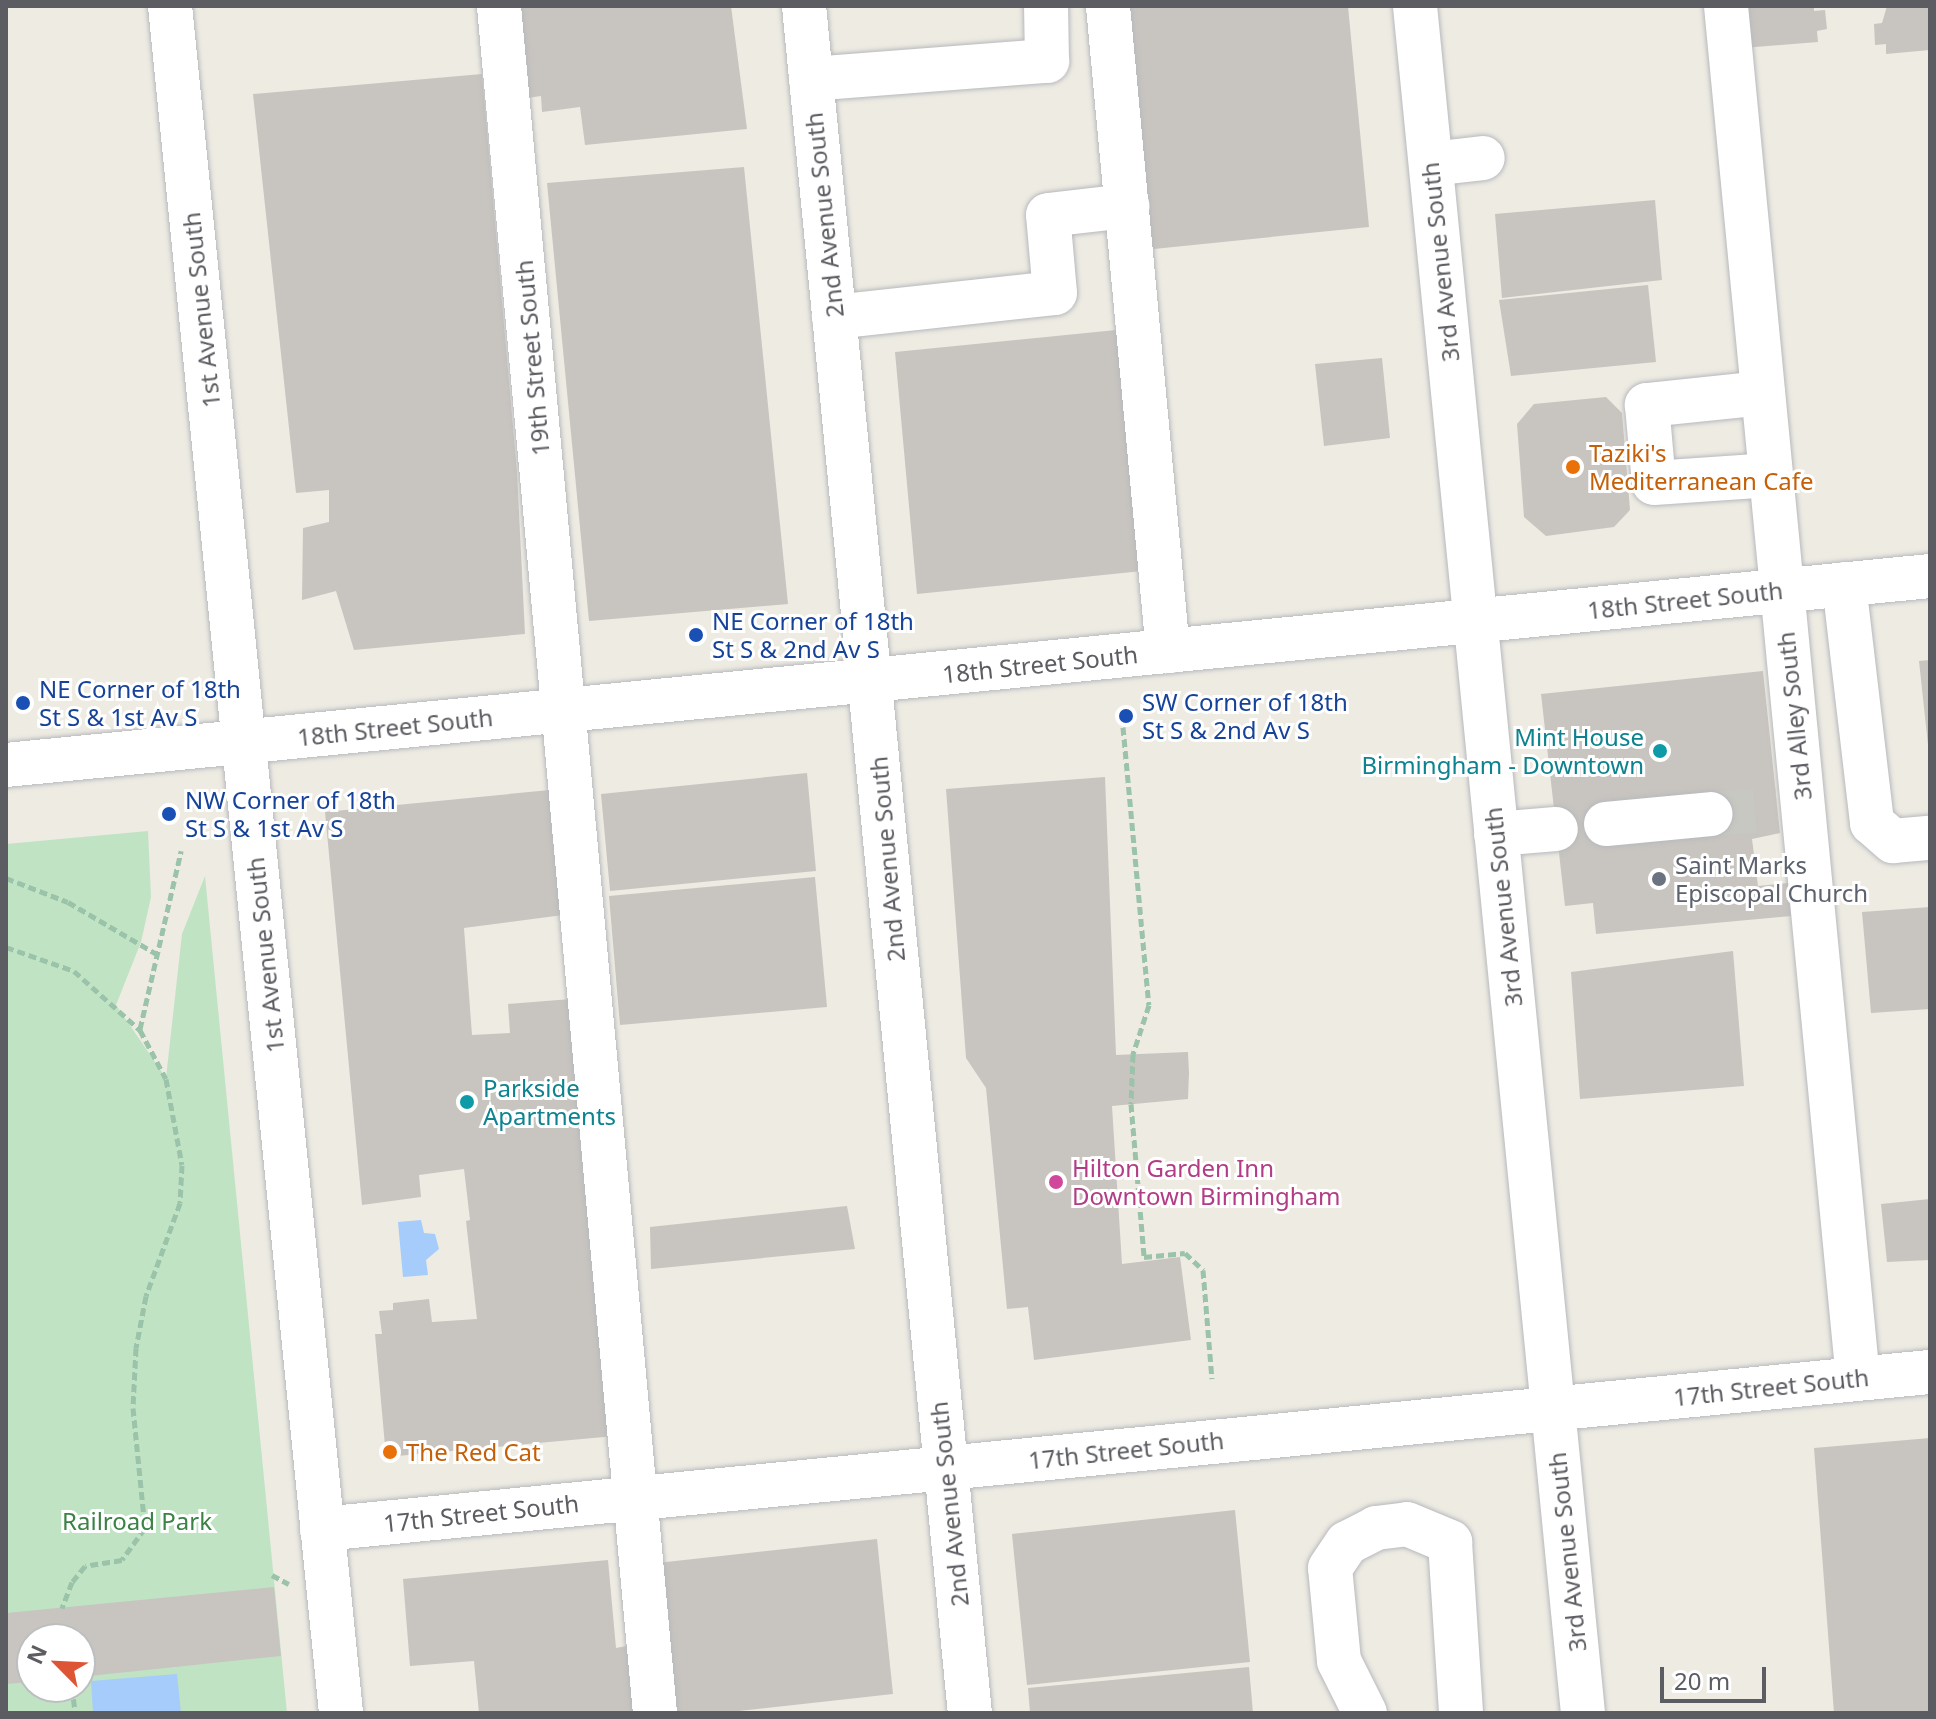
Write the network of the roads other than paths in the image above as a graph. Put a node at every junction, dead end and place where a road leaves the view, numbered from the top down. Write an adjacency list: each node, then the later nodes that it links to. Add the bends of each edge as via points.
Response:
1 (170, 6): 22 (street, 1st Avenue South)
2 (499, 6): 21 (street, 19th Street South)
3 (804, 6): 8 (street, 2nd Avenue South)
4 (1046, 6): 8 (street, via 1047,61)
5 (1108, 6): 11 (street)
6 (1415, 6): 10 (street, 3rd Avenue South)
7 (1726, 6): 13 (street, 3rd Alley South)
8 (811, 79): 12 (street, 2nd Avenue South)
9 (1483, 158): 10 (street)
10 (1431, 164): 18 (street, 3rd Avenue South)
11 (1127, 206): 12 (street, via 1048,215 1055,293); 19 (street)
12 (834, 317): 20 (street, 2nd Avenue South)
13 (1763, 393): 14 (street, 3rd Alley South); 14 (street, via 1647,405 1654,483)
14 (1771, 475): 17 (street, 3rd Alley South)
15 (1930, 576): 16 (street, 18th Street South)
16 (1844, 584): 17 (street, 18th Street South); 28 (street, via 1872,823 1893,841)
17 (1782, 590): 18 (street, 18th Street South); 30 (street, 3rd Alley South, via 1790,807)
18 (1475, 620): 19 (street, 18th Street South); 27 (street, 3rd Avenue South)
19 (1168, 651): 20 (street, 18th Street South)
20 (870, 680): 21 (street, 18th Street South); 32 (street, 2nd Avenue South)
21 (567, 710): 22 (street, 18th Street South); 33 (street, 19th Street South)
22 (244, 742): 23 (street, 18th Street South); 34 (street, 1st Avenue South)
23 (6, 765)
24 (1711, 814): 25 (street)
25 (1606, 824)
26 (1556, 829): 27 (street)
27 (1496, 834): 31 (street, 3rd Avenue South)
28 (1930, 838)
29 (1930, 1372): 30 (street, 17th Street South)
30 (1858, 1379): 31 (street, 17th Street South)
31 (1553, 1409): 32 (street, 17th Street South); 40 (street, 3rd Avenue South)
32 (945, 1468): 33 (street, 17th Street South); 37 (street, 2nd Avenue South)
33 (636, 1498): 34 (street, 17th Street South); 36 (street, 19th Street South)
34 (322, 1529): 35 (street, 1st Avenue South)
35 (341, 1713)
36 (655, 1713)
37 (970, 1713)
38 (1365, 1713): 39 (street, via 1339,1661 1330,1568 1347,1543 1376,1528 1407,1524 1450,1542)
39 (1461, 1713)
40 (1583, 1713)

